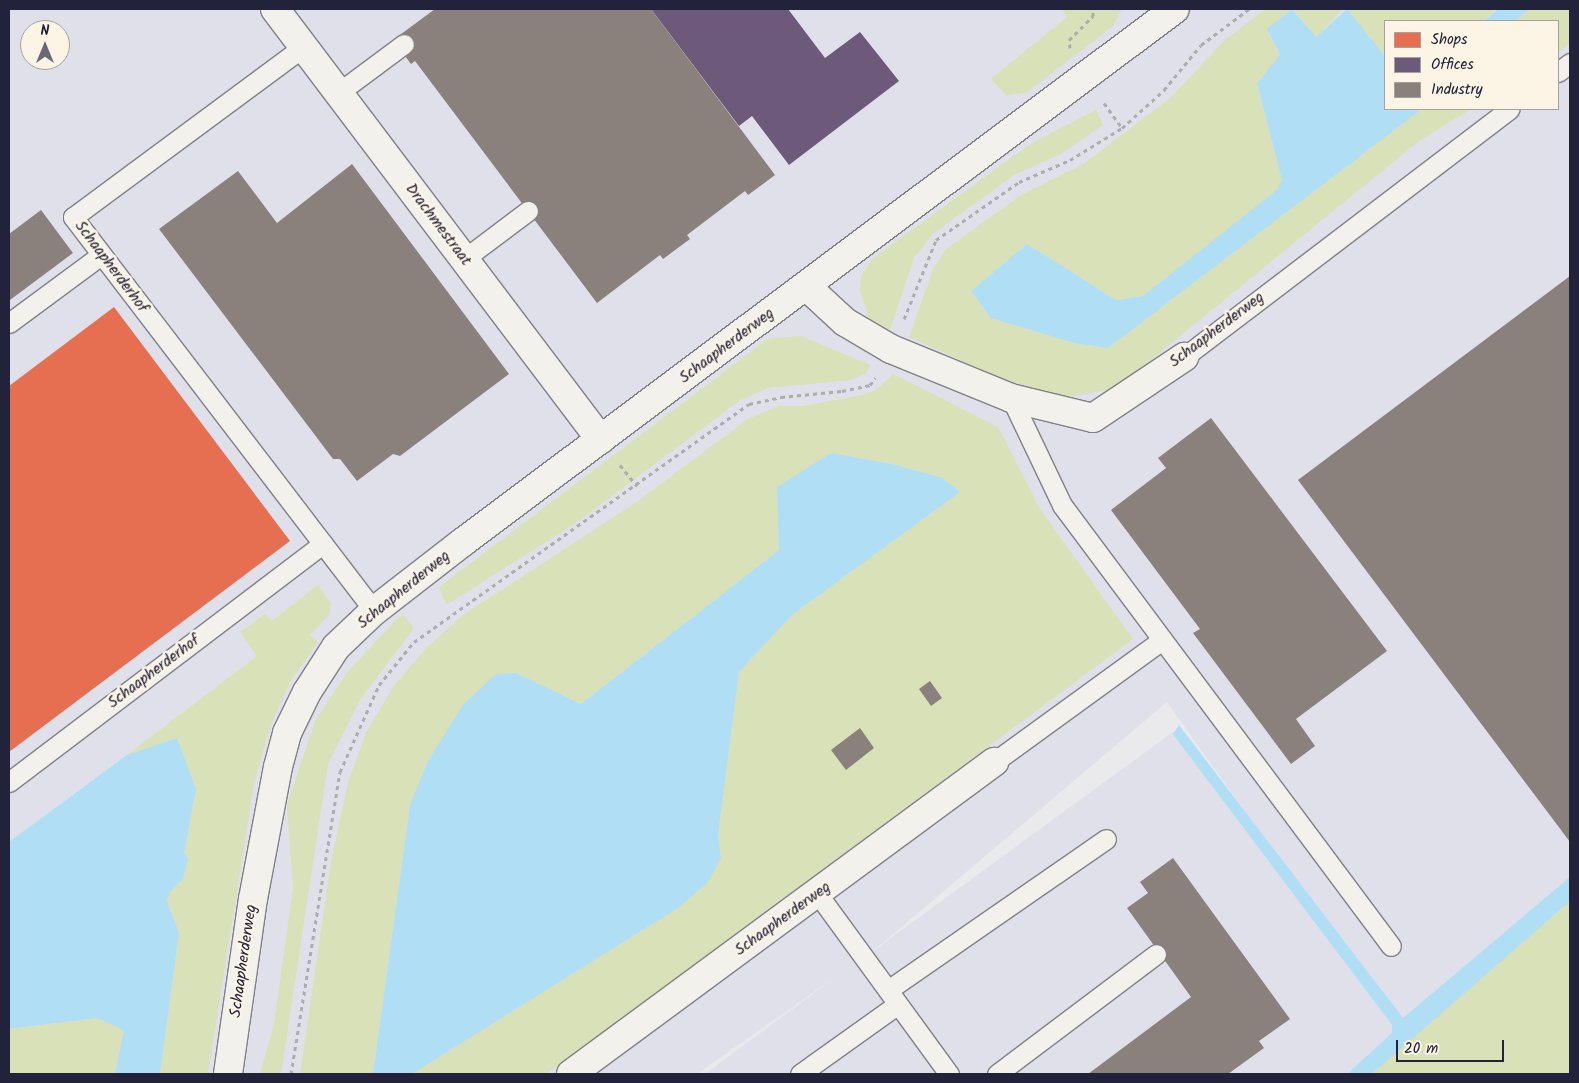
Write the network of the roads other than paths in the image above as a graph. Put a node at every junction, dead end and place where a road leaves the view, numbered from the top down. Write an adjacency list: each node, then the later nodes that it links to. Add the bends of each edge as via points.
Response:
1 (274, 9): 4 (street, Drachmestraat)
2 (1175, 9): 12 (street, Schaapherderweg)
3 (404, 44): 7 (lane)
4 (303, 47): 7 (street, Drachmestraat); 10 (lane, Schaapherderhof, via 74,217)
5 (1570, 63): 6 (lane)
6 (1559, 71)
7 (338, 93): 11 (street, Drachmestraat)
8 (1508, 110): 14 (lane, Schaapherderweg)
9 (528, 211): 11 (lane)
10 (101, 255): 13 (lane); 17 (lane, Schaapherderhof)
11 (464, 259): 16 (street, Drachmestraat)
12 (806, 286): 15 (street, Schaapherderweg, via 844,322 891,349); 16 (street, Schaapherderweg)
13 (9, 324)
14 (1184, 357): 15 (street, Schaapherderweg, via 1093,418)
15 (1011, 398): 19 (lane, via 1062,505)
16 (602, 440): 18 (street, Schaapherderweg)
17 (323, 544): 18 (lane, Schaapherderhof); 21 (lane, Schaapherderhof)
18 (374, 611): 27 (street, Schaapherderweg, via 336,647 307,692 287,733 253,899)
19 (1162, 640): 20 (lane); 24 (lane)
20 (994, 762): 23 (street, Schaapherderweg)
21 (9, 782)
22 (1106, 839): 26 (lane)
23 (817, 893): 26 (lane); 28 (street, Schaapherderweg)
24 (1391, 946)
25 (1156, 954): 31 (lane)
26 (893, 997): 29 (lane); 30 (lane)
27 (228, 1074)
28 (571, 1074)
29 (800, 1074)
30 (949, 1074)
31 (997, 1074)

